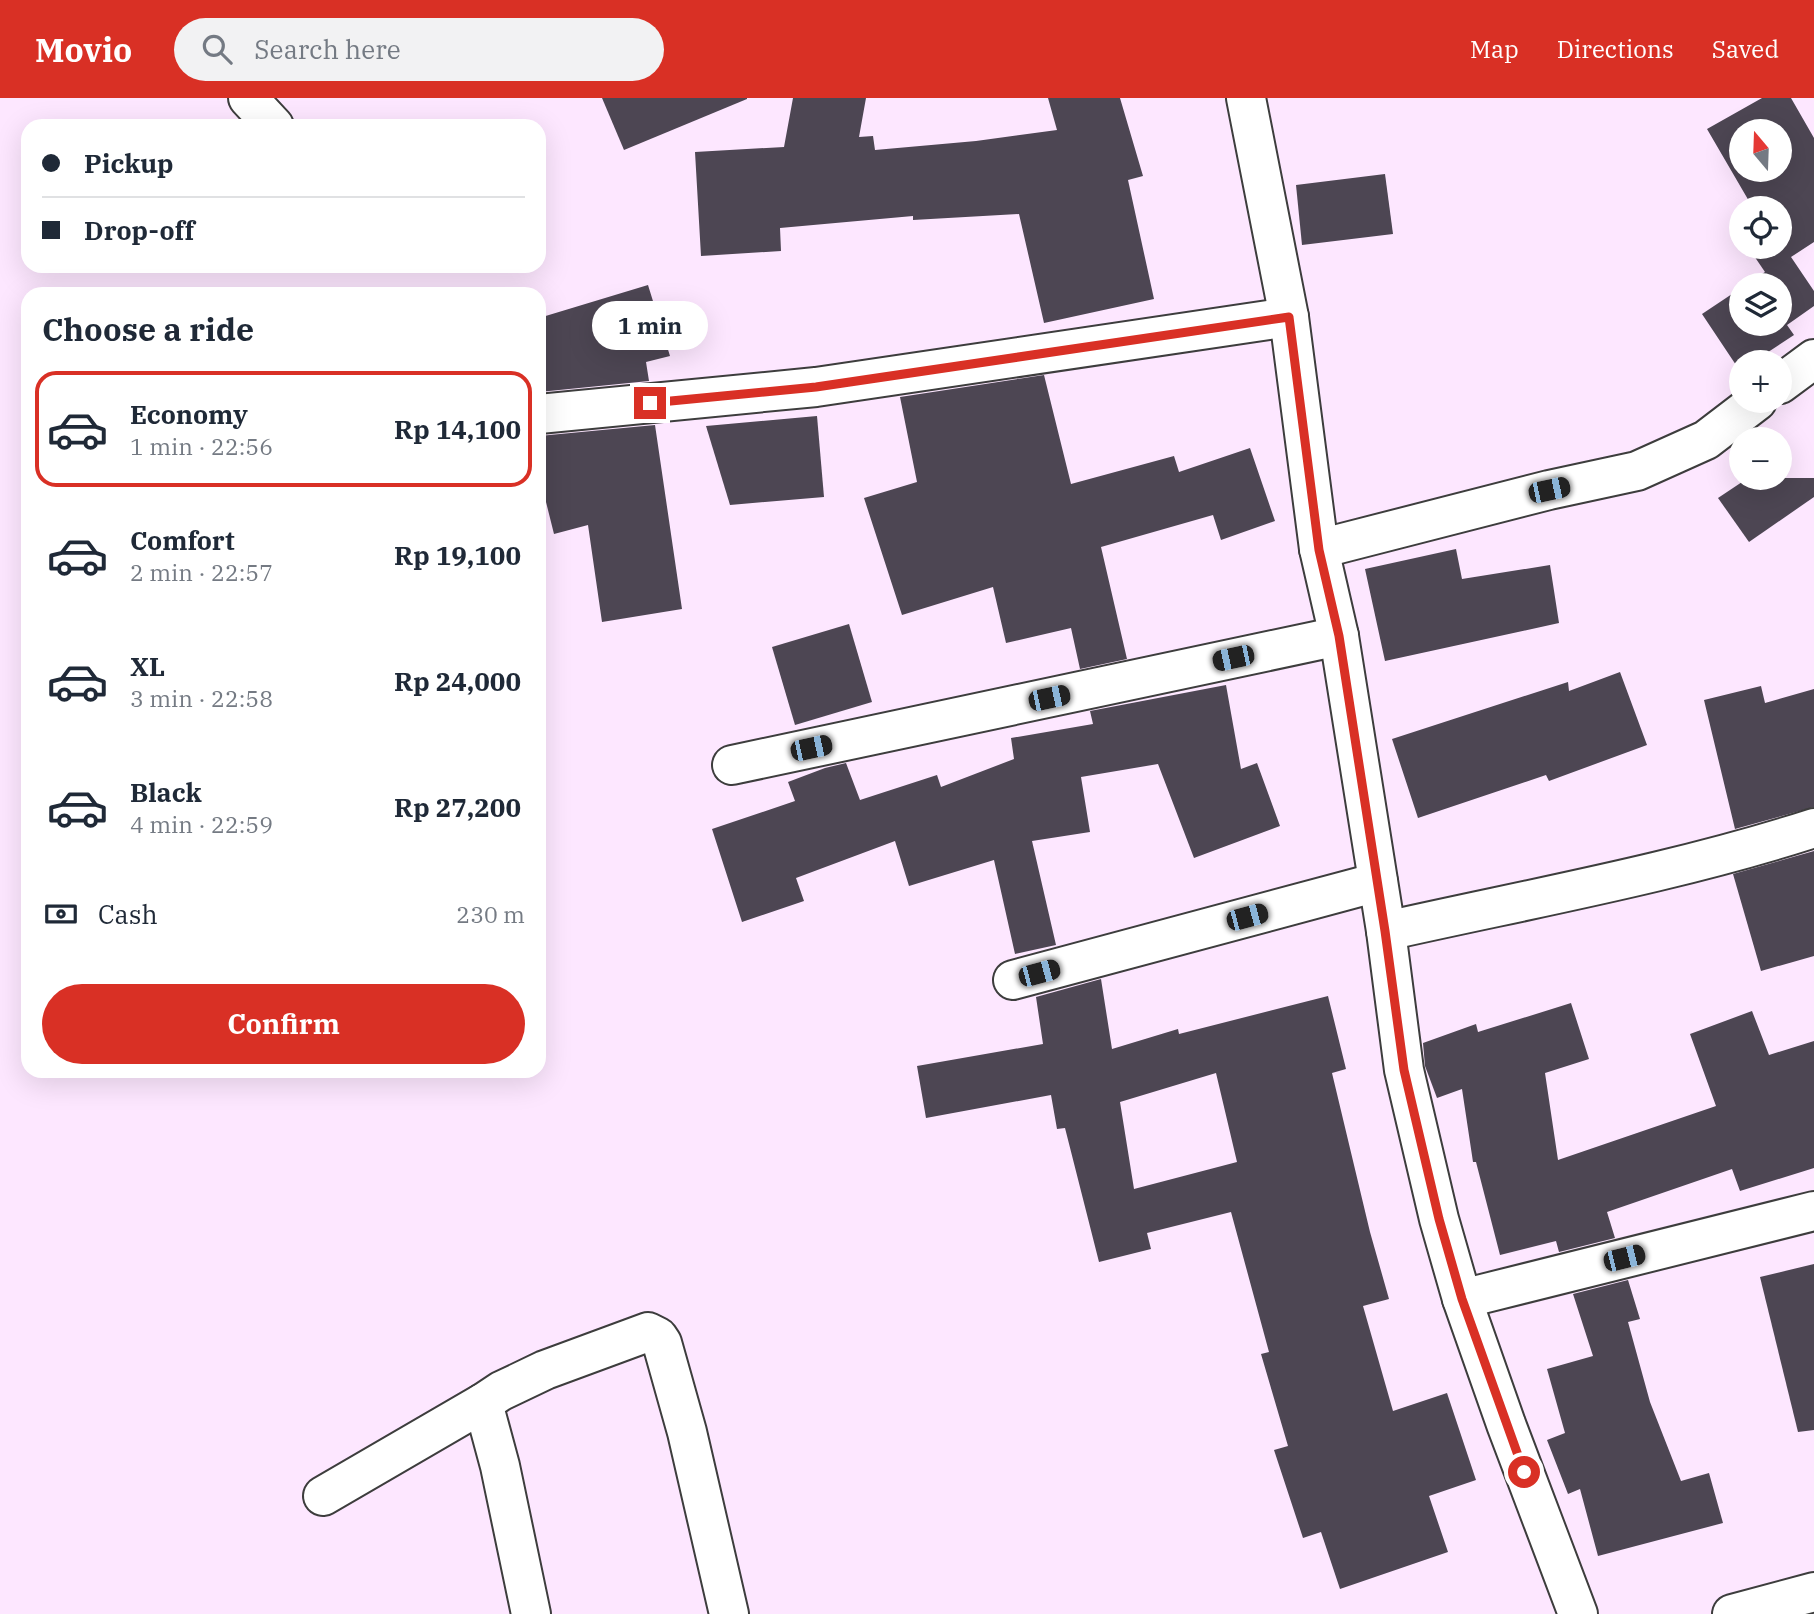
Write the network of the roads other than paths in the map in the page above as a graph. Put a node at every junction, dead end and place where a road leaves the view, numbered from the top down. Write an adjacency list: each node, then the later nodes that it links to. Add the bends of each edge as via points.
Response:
1 (248, 98): 3 (street)
2 (1245, 98): 4 (street)
3 (268, 119)
4 (1289, 317): 7 (street, via 816,387); 9 (street)
5 (1814, 359): 6 (street)
6 (1792, 375)
7 (546, 413)
8 (1741, 413): 9 (street, via 1706,440 1637,471)
9 (1319, 550): 10 (street)
10 (1339, 636): 11 (street); 13 (street)
11 (732, 765)
12 (1814, 828): 14 (street, via 1639,874)
13 (1378, 882): 14 (street); 15 (street)
14 (1385, 931): 17 (street, via 1404,1070)
15 (1013, 980)
16 (1814, 1211): 17 (street)
17 (1462, 1299): 23 (street)
18 (483, 1403): 19 (street); 21 (street); 22 (street, via 557,1365 649,1332 659,1337 687,1432)
19 (323, 1496)
20 (1814, 1592): 24 (street)
21 (531, 1614)
22 (730, 1614)
23 (1578, 1614)
24 (1732, 1614)

